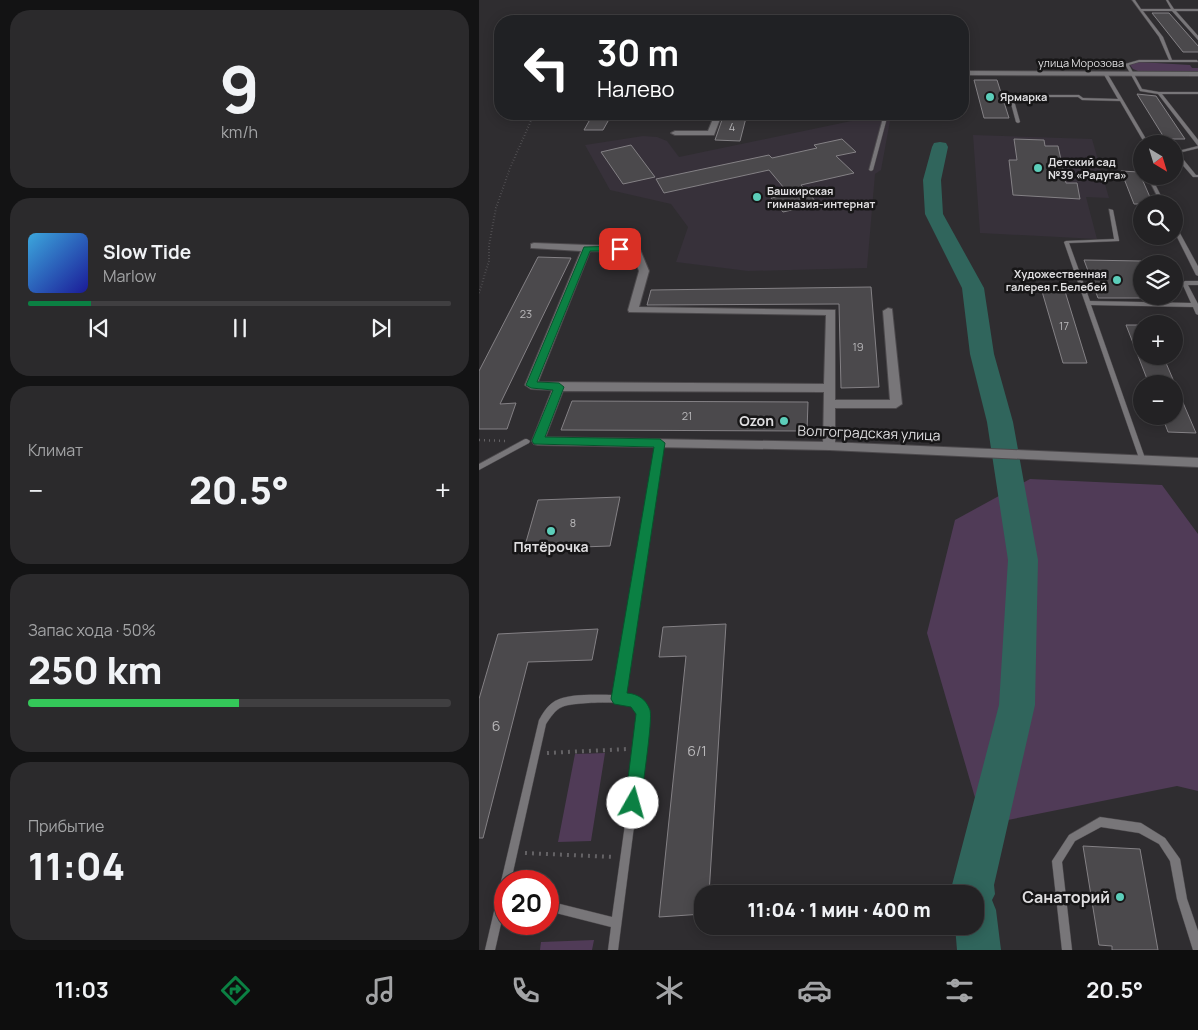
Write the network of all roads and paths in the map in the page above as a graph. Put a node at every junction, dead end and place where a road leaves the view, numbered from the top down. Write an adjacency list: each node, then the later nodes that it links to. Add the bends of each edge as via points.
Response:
1 (1133, 0): 3 (lane)
2 (1167, 0): 4 (lane)
3 (1140, 10): 4 (lane); 7 (lane, via 1161,37)
4 (1174, 10): 5 (lane); 6 (lane)
5 (1198, 10)
6 (1198, 40)
7 (1171, 61): 8 (lane); 11 (lane, via 1132,62 1127,66)
8 (1197, 61)
9 (969, 73): 10 (street, улица Морозова)
10 (1105, 73): 11 (street, улица Морозова); 15 (lane)
11 (1131, 74): 12 (street, улица Морозова); 13 (lane, via 1141,90)
12 (1198, 74)
13 (1159, 93): 14 (lane); 22 (lane)
14 (1198, 93)
15 (1119, 100): 19 (lane, via 1082,99 1079,96 1011,96); 21 (lane)
16 (531, 120): 33 (path, via 496,208 489,262)
17 (716, 120): 20 (street, via 711,133)
18 (884, 120): 25 (lane)
19 (1018, 122)
20 (675, 133)
21 (1141, 135)
22 (1198, 146): 23 (lane)
23 (1183, 151)
24 (1183, 162): 26 (lane)
25 (871, 170)
26 (1198, 176)
27 (1111, 210): 34 (lane, via 1117,240 1066,242)
28 (1183, 244): 31 (lane)
29 (534, 246): 30 (street)
30 (587, 248): 38 (street, via 531,385); 39 (street, via 636,249 644,272 633,310 831,312)
31 (1198, 275)
32 (1198, 283): 35 (lane, via 1185,283)
33 (479, 294)
34 (1087, 303): 35 (lane); 44 (lane)
35 (1194, 305): 37 (lane)
36 (889, 311): 40 (street, via 896,404)
37 (1198, 314)
38 (559, 387): 39 (street); 41 (street)
39 (830, 388): 40 (street)
40 (830, 404): 43 (street)
41 (532, 441): 42 (street, Волгоградская улица); 46 (lane)
42 (660, 443): 43 (street, Волгоградская улица); 47 (lane)
43 (829, 446): 44 (street, Волгоградская улица)
44 (1143, 461): 45 (street, Волгоградская улица)
45 (1198, 463)
46 (479, 467)
47 (619, 699): 48 (lane, via 633,700 642,708); 49 (lane, via 563,701 558,704 542,723)
48 (640, 749): 49 (path); 51 (lane)
49 (535, 754): 50 (lane)
50 (512, 853): 51 (path); 52 (lane)
51 (625, 857): 54 (lane)
52 (509, 870)
53 (559, 909): 54 (lane)
54 (617, 923): 58 (lane)
55 (494, 934): 57 (lane)
56 (1197, 938): 59 (lane, via 1183,899 1175,859 1162,841 1141,828 1100,822 1072,838 1057,861); 60 (lane)
57 (490, 950)
58 (613, 950)
59 (1067, 950)
60 (1198, 950)

